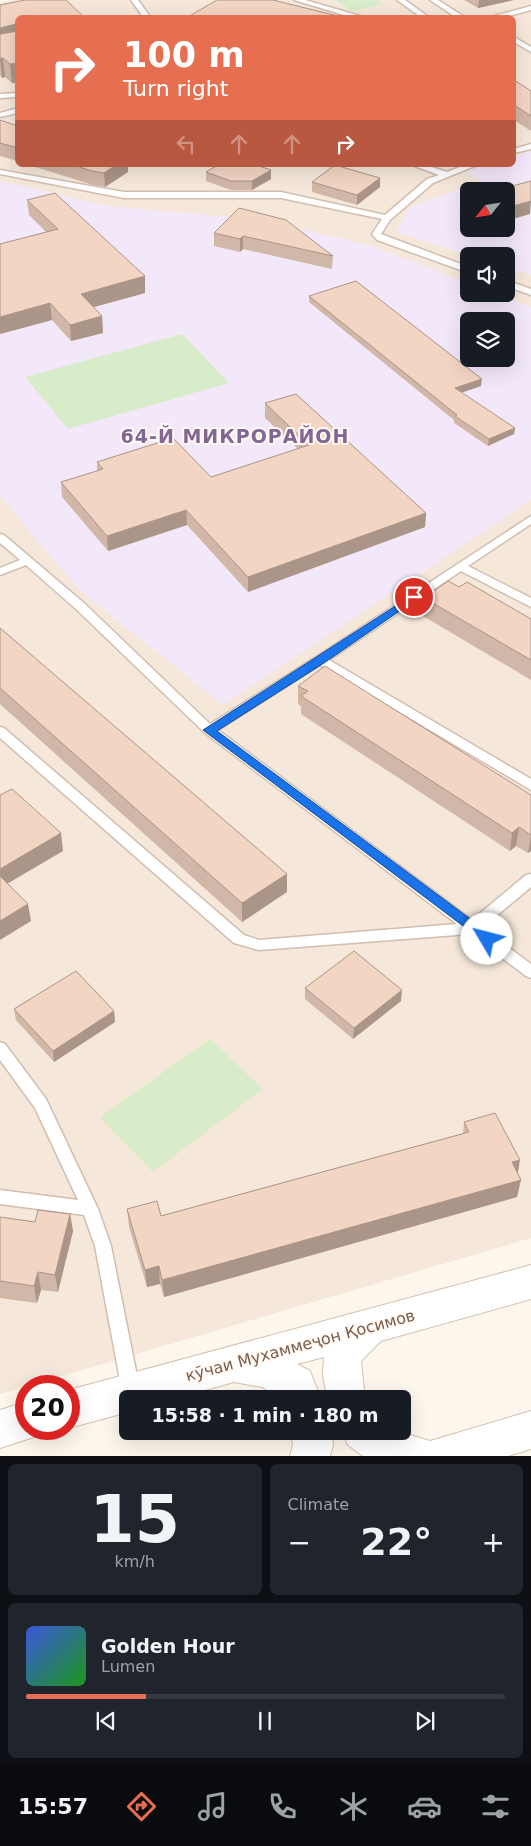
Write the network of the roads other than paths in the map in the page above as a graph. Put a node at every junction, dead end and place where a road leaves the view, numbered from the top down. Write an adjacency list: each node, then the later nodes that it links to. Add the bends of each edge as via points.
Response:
1 (134, 0): 6 (lane)
2 (297, 0): 7 (lane)
3 (400, 0): 8 (lane)
4 (433, 0): 9 (lane)
5 (531, 8): 10 (lane)
6 (146, 15)
7 (353, 15)
8 (422, 15)
9 (458, 15)
10 (502, 15)
11 (516, 40): 12 (lane)
12 (531, 50)
13 (15, 96): 14 (lane)
14 (2, 98)
15 (15, 111): 16 (lane)
16 (0, 115)
17 (516, 142): 18 (lane)
18 (528, 147)
19 (423, 167): 22 (lane)
20 (467, 167): 23 (lane, via 430,181)
21 (0, 172): 23 (lane, via 124,195 281,195)
22 (446, 174)
23 (387, 218): 24 (lane, via 376,234 380,238)
24 (460, 267)
25 (515, 286): 26 (lane)
26 (531, 292)
27 (531, 519): 30 (lane)
28 (0, 538): 29 (lane)
29 (27, 561): 31 (lane); 34 (lane, via 81,607)
30 (460, 566): 32 (lane); 33 (lane)
31 (0, 572)
32 (531, 603)
33 (320, 660): 34 (lane); 36 (lane)
34 (208, 730): 38 (lane)
35 (0, 731): 38 (lane, via 239,938 259,945)
36 (531, 784)
37 (531, 878): 38 (lane)
38 (473, 928): 39 (lane)
39 (531, 972)
40 (0, 1048): 42 (lane, via 41,1104)
41 (0, 1197): 42 (lane)
42 (90, 1209): 46 (lane, via 103,1246)
43 (531, 1282): 44 (street, кӯчаи Мухаммеҷон Қосимов)
44 (370, 1326): 45 (street, кӯчаи Мухаммеҷон Қосимов); 49 (street, via 346,1348 340,1370)
45 (227, 1364): 47 (street, кӯчаи Мухаммеҷон Қосимов); 48 (street, via 267,1369 296,1384)
46 (131, 1390)
47 (135, 1390)
48 (298, 1390)
49 (344, 1390)
50 (119, 1394): 51 (street, кӯчаи Мухаммеҷон Қосимов)
51 (80, 1406)
52 (15, 1424): 53 (street)
53 (0, 1429)
54 (531, 1430): 59 (street)
55 (312, 1440): 57 (street)
56 (374, 1440): 58 (street, via 385,1448)
57 (310, 1456)
58 (418, 1456)
59 (441, 1456)

